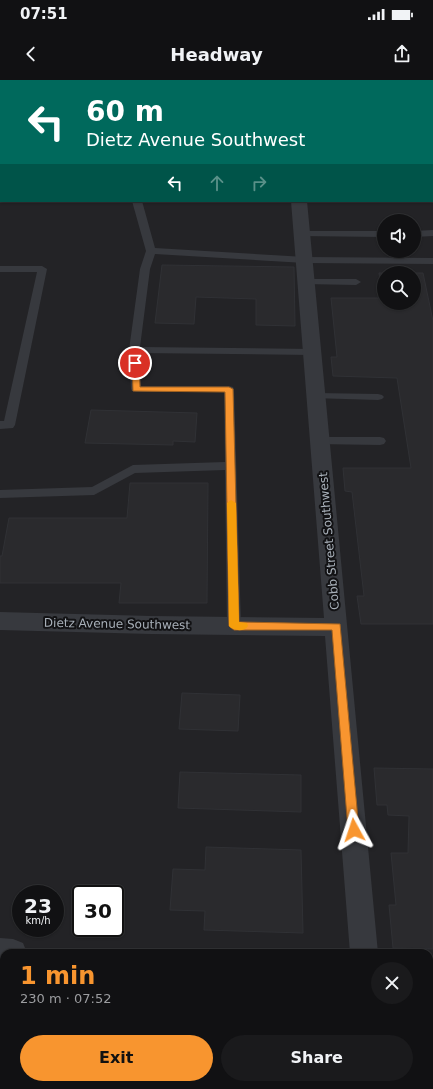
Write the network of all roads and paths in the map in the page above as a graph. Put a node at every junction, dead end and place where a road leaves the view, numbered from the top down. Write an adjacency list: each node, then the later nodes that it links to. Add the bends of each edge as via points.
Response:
1 (137, 202): 7 (lane)
2 (300, 202): 4 (street, Cobb Street Southwest)
3 (433, 233): 6 (lane)
4 (302, 234): 5 (lane); 8 (street, Cobb Street Southwest)
5 (377, 234)
6 (421, 234)
7 (151, 250): 8 (lane); 13 (lane, via 145,269)
8 (305, 260): 9 (lane); 11 (street, Cobb Street Southwest)
9 (433, 261)
10 (0, 269): 17 (lane, via 42,269 9,425)
11 (307, 282): 12 (lane); 14 (street, Cobb Street Southwest)
12 (356, 282)
13 (134, 350): 14 (lane); 20 (lane, via 136,389 229,389)
14 (312, 352): 15 (street, Cobb Street Southwest)
15 (316, 396): 16 (lane); 18 (street, Cobb Street Southwest)
16 (378, 397)
17 (0, 425)
18 (320, 441): 19 (lane); 24 (street, Cobb Street Southwest)
19 (380, 441)
20 (231, 466): 21 (lane, via 133,469 94,491); 23 (lane)
21 (0, 494)
22 (0, 621): 23 (street, Dietz Avenue Southwest)
23 (234, 626): 24 (street, Dietz Avenue Southwest)
24 (336, 627): 25 (street, Cobb Street Southwest)
25 (364, 949)

